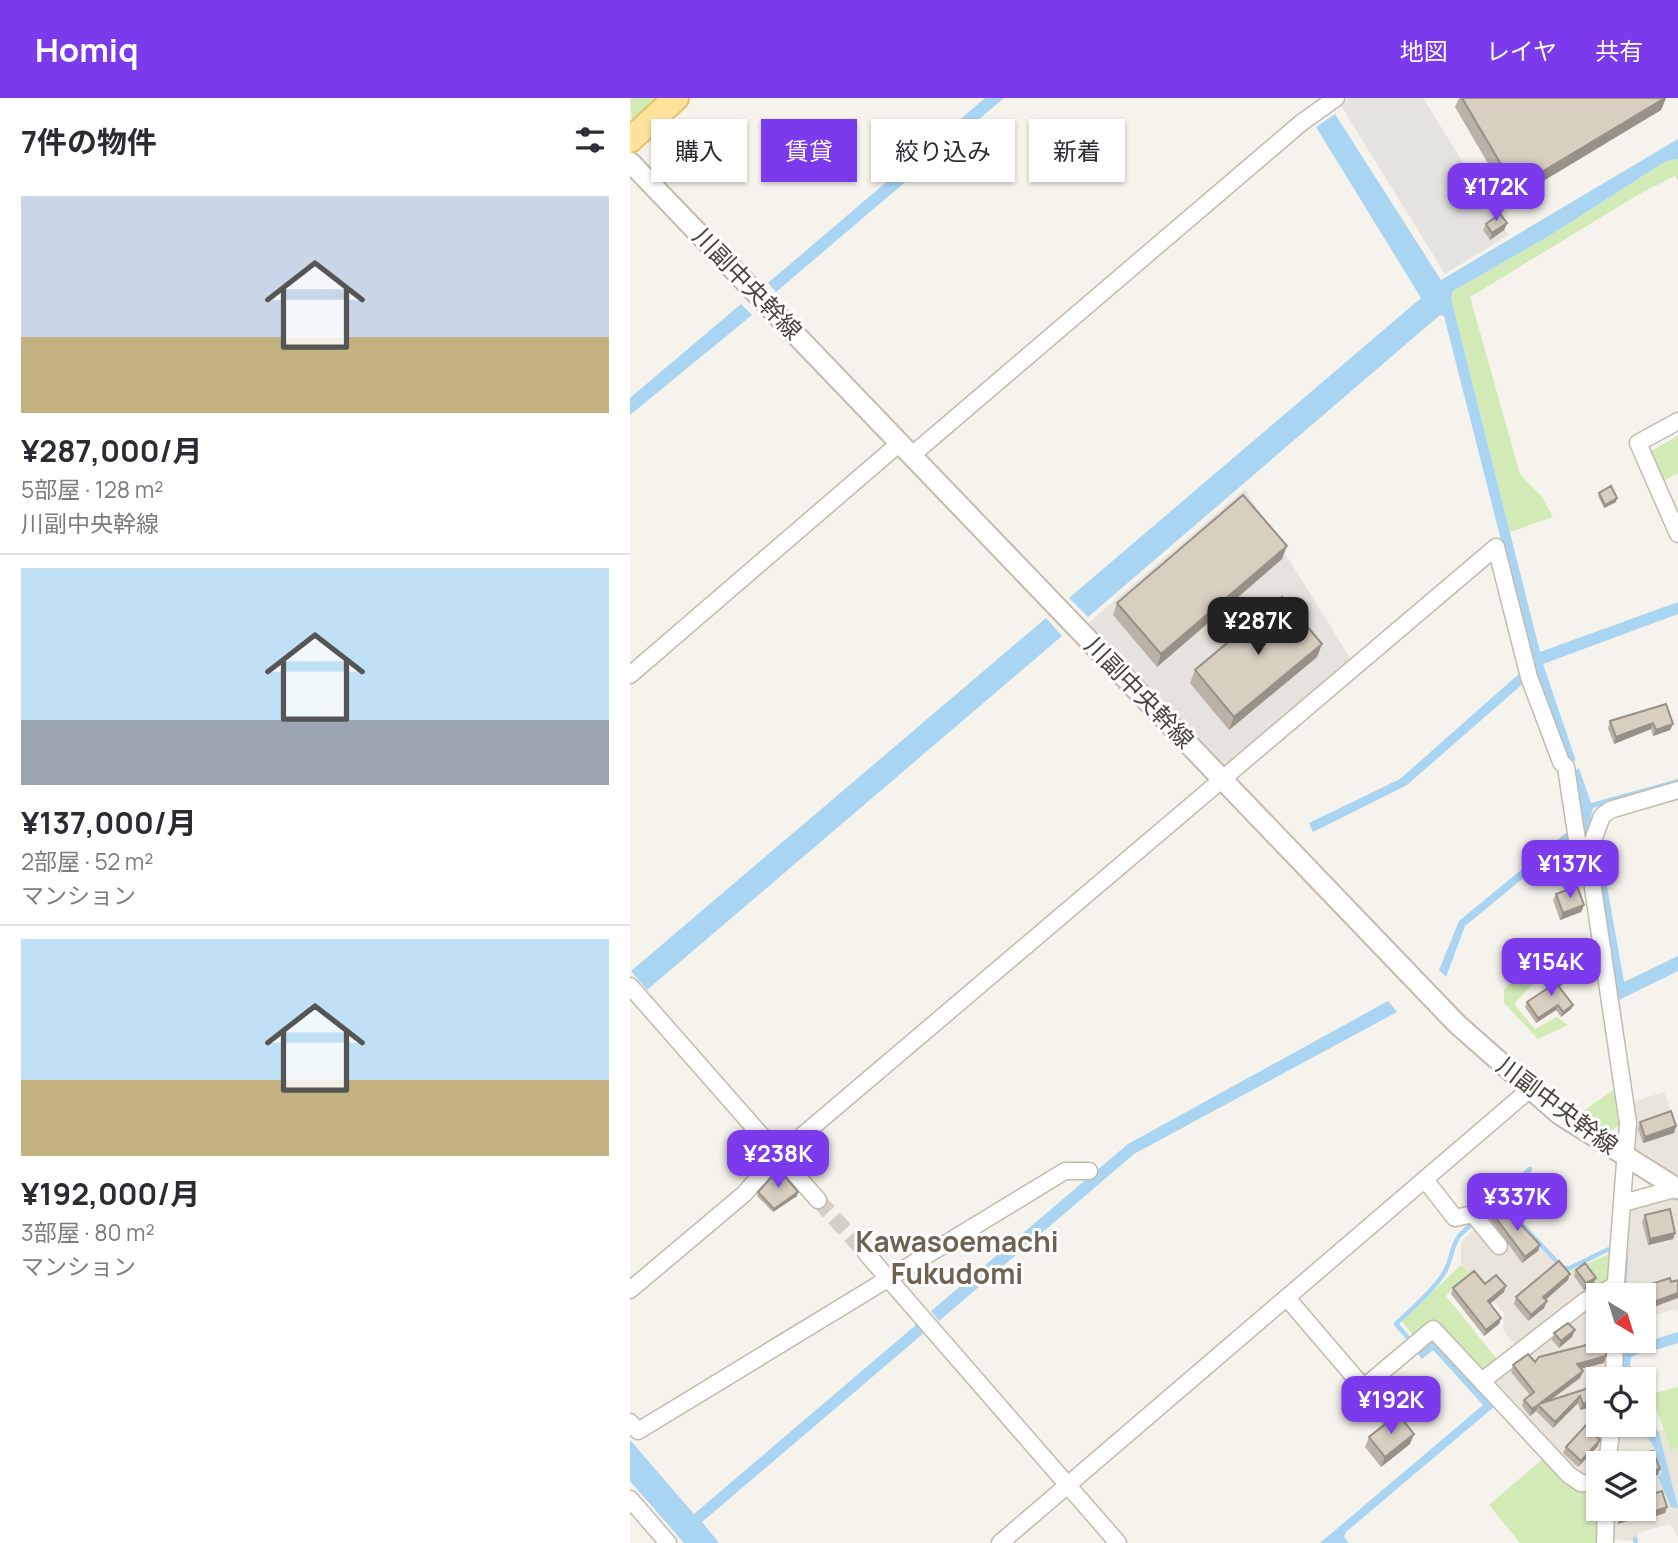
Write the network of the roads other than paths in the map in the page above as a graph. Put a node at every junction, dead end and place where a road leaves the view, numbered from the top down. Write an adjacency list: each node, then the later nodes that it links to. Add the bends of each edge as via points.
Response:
1 (676, 98): 3 (main road)
2 (1336, 98): 6 (street)
3 (630, 140)
4 (630, 162): 6 (street, 川副中央幹線)
5 (1678, 421): 7 (street, via 1638,443)
6 (906, 449): 8 (street); 9 (street, 川副中央幹線)
7 (1678, 534)
8 (630, 675)
9 (1222, 779): 11 (street, via 1496,547 1529,677 1566,767 1577,840); 15 (street, 川副中央幹線, via 1457,1024); 16 (street)
10 (1678, 790): 11 (street, via 1610,810 1602,816)
11 (1588, 854): 12 (street)
12 (1603, 951): 13 (street); 17 (street, via 1628,1123)
13 (1546, 972)
14 (630, 986): 16 (street)
15 (1529, 1090): 17 (street, 川副中央幹線); 19 (street)
16 (777, 1157): 21 (street); 27 (street, via 744,1194)
17 (1628, 1160): 20 (street, 川副中央幹線); 22 (street)
18 (1089, 1171): 25 (street, via 1065,1171)
19 (1426, 1181): 23 (street, via 1455,1218 1477,1217); 28 (street)
20 (1678, 1188): 22 (street)
21 (817, 1200)
22 (1623, 1203): 26 (street)
23 (1499, 1246)
24 (866, 1253): 25 (street)
25 (887, 1277): 33 (street, via 638,1431); 35 (street)
26 (1617, 1283)
27 (630, 1290)
28 (1287, 1298): 31 (street); 35 (street)
29 (1586, 1301): 30 (street)
30 (1482, 1381): 31 (street, via 1433,1329); 34 (street, via 1569,1475)
31 (1363, 1388): 32 (street)
32 (1387, 1415)
33 (630, 1422)
34 (1586, 1484)
35 (1068, 1486): 39 (street); 40 (street)
36 (630, 1499): 38 (street)
37 (1606, 1521): 41 (street)
38 (668, 1543)
39 (1000, 1543)
40 (1118, 1543)
41 (1605, 1543)

